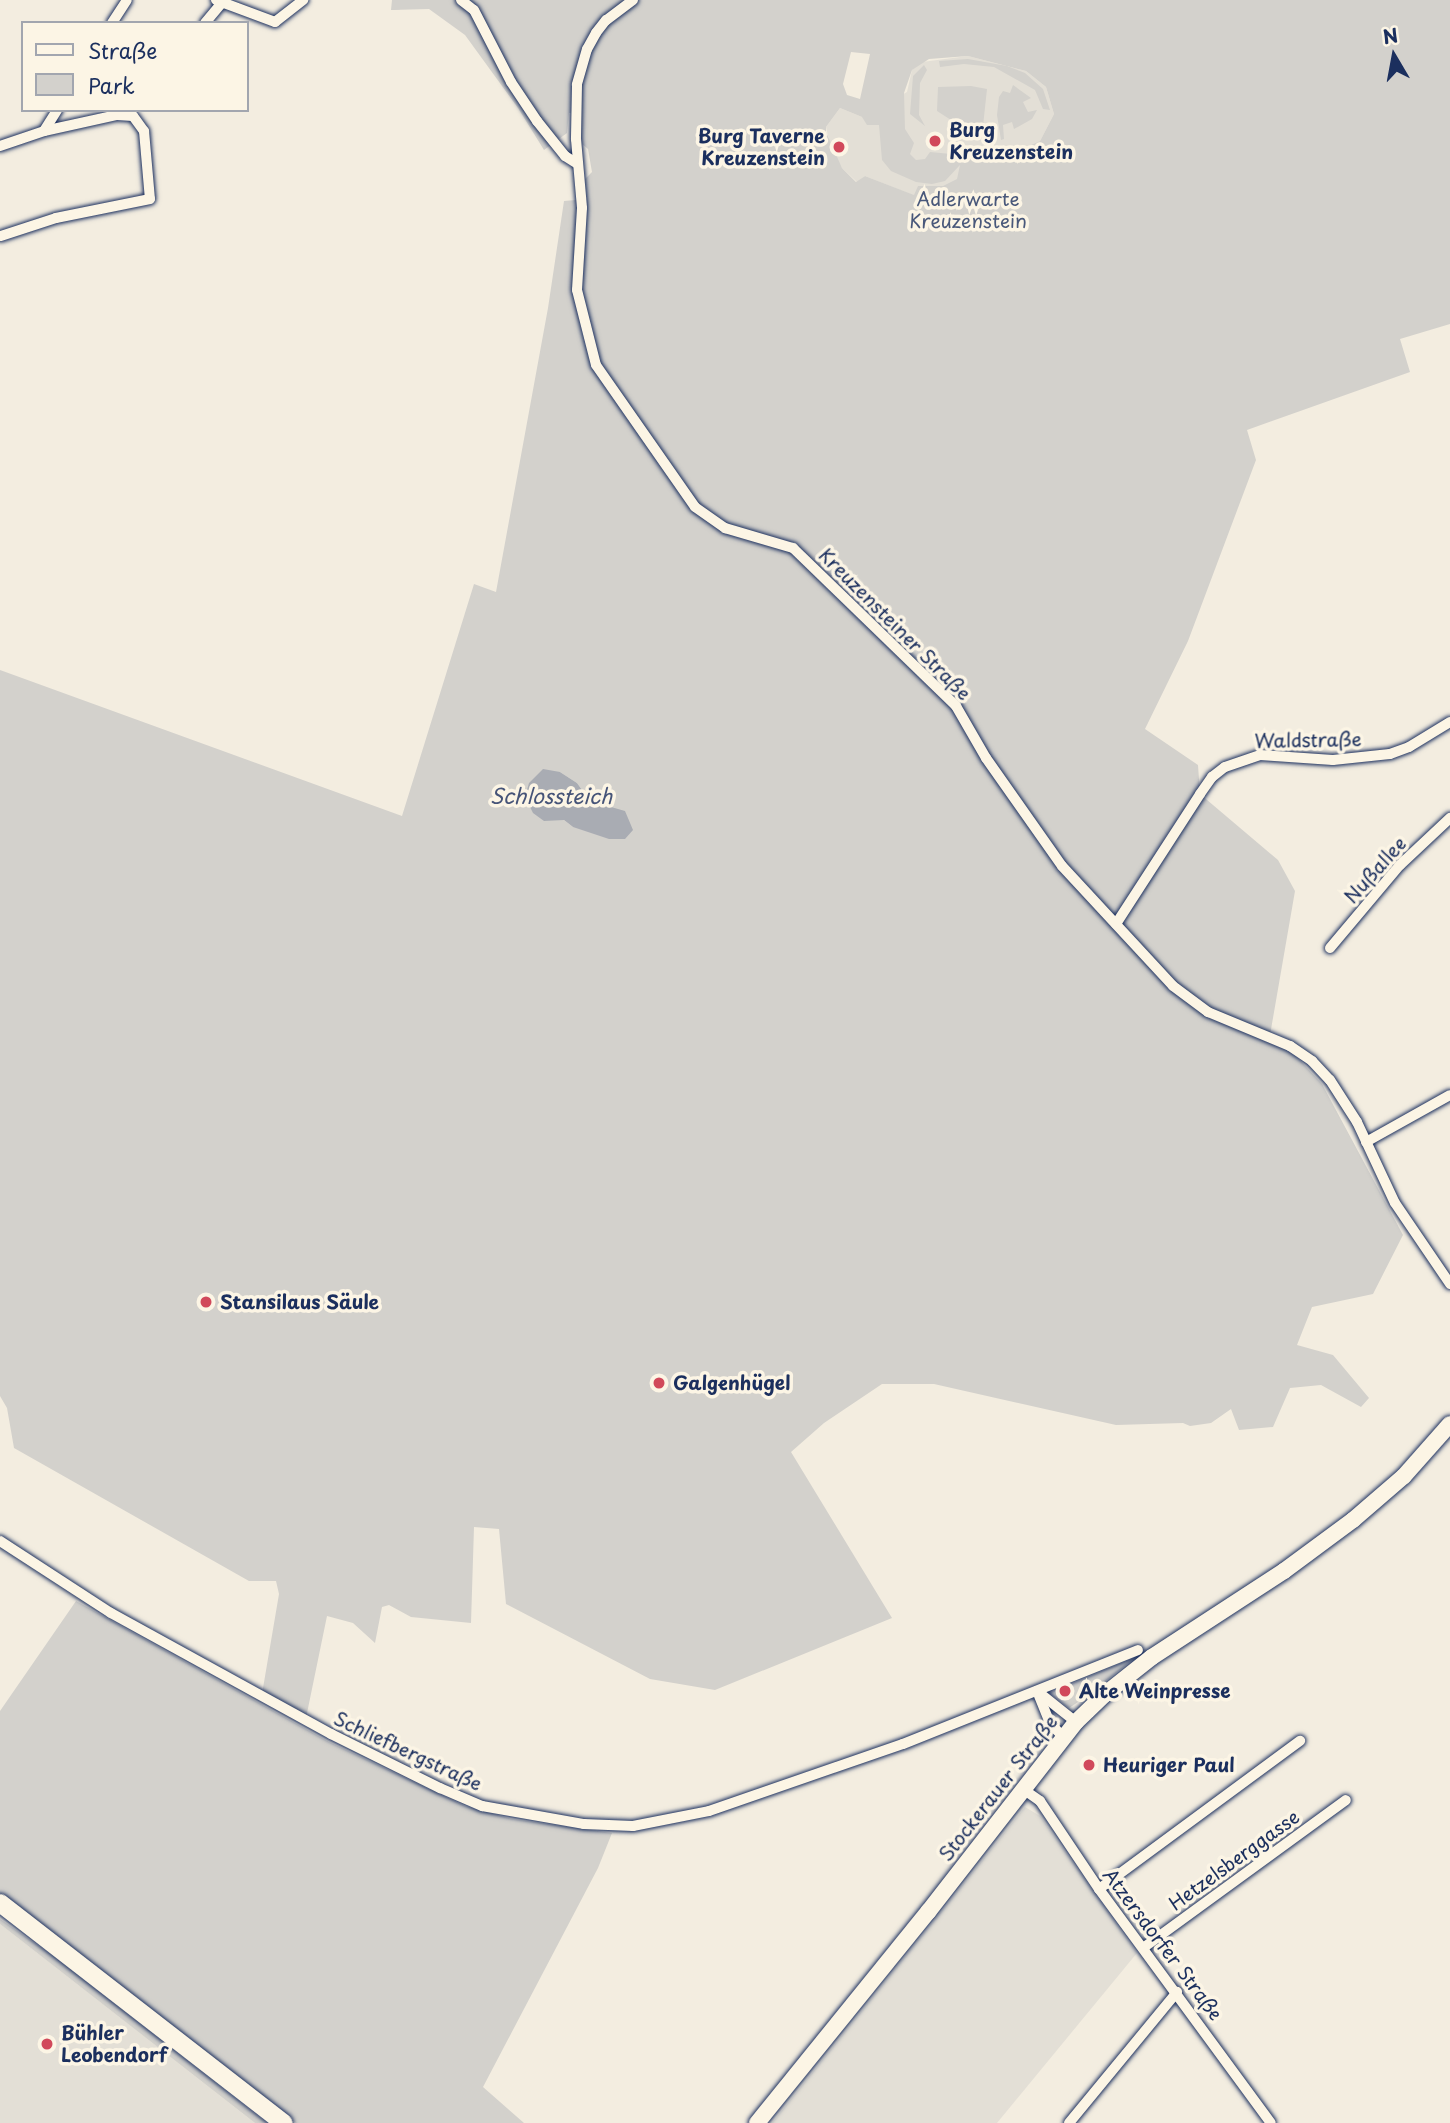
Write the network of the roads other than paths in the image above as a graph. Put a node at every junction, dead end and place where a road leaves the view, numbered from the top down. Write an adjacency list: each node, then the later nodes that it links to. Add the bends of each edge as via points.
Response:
1 (127, 0): 6 (street)
2 (303, 0): 5 (street, via 275,22)
3 (461, 0): 12 (street, via 474,10 537,121 565,156)
4 (633, 0): 12 (street, Kreuzensteiner Straße, via 606,20 581,65 576,108)
5 (219, 1): 7 (street)
6 (113, 21)
7 (206, 21)
8 (56, 112): 10 (street)
9 (118, 113): 10 (street); 13 (street, via 133,116 144,131 149,199 56,218)
10 (44, 131): 11 (street)
11 (0, 146)
12 (578, 164): 16 (street, Kreuzensteiner Straße, via 582,208 578,290 596,365 695,507 725,528 793,548 956,706 986,758 1055,856)
13 (1, 236)
14 (1450, 722): 16 (street, Waldstraße, via 1390,754 1333,760 1259,755 1226,767 1200,794)
15 (1450, 818): 17 (street, Nußallee, via 1400,865)
16 (1116, 924): 19 (street, Kreuzensteiner Straße, via 1189,1000 1290,1046 1312,1061 1330,1080)
17 (1330, 948)
18 (1450, 1095): 19 (street)
19 (1366, 1142): 20 (street, Kreuzensteiner Straße, via 1395,1203)
20 (1450, 1284)
21 (1450, 1424): 25 (street, Stockerauer Straße, via 1404,1476 1353,1520 1152,1657)
22 (0, 1541): 24 (street, Schliefbergstraße, via 111,1613 439,1788 482,1805 584,1824 633,1826 709,1811)
23 (1138, 1650): 24 (street, Schliefbergstraße)
24 (1037, 1691): 25 (street); 26 (street, via 1050,1723)
25 (1076, 1722): 26 (street, Stockerauer Straße)
26 (1064, 1738): 28 (street, Stockerauer Straße)
27 (1300, 1741): 30 (street)
28 (1023, 1789): 30 (street, Atzersdorfer Straße, via 1041,1801); 35 (street, Stockerauer Straße)
29 (1346, 1801): 32 (street, Hetzelsberggasse)
30 (1099, 1889): 32 (street, Atzersdorfer Straße)
31 (0, 1903): 34 (main road)
32 (1143, 1948): 33 (street, Atzersdorfer Straße)
33 (1177, 1992): 36 (street); 37 (street, Atzersdorfer Straße)
34 (284, 2123)
35 (757, 2123)
36 (1069, 2123)
37 (1271, 2123)

